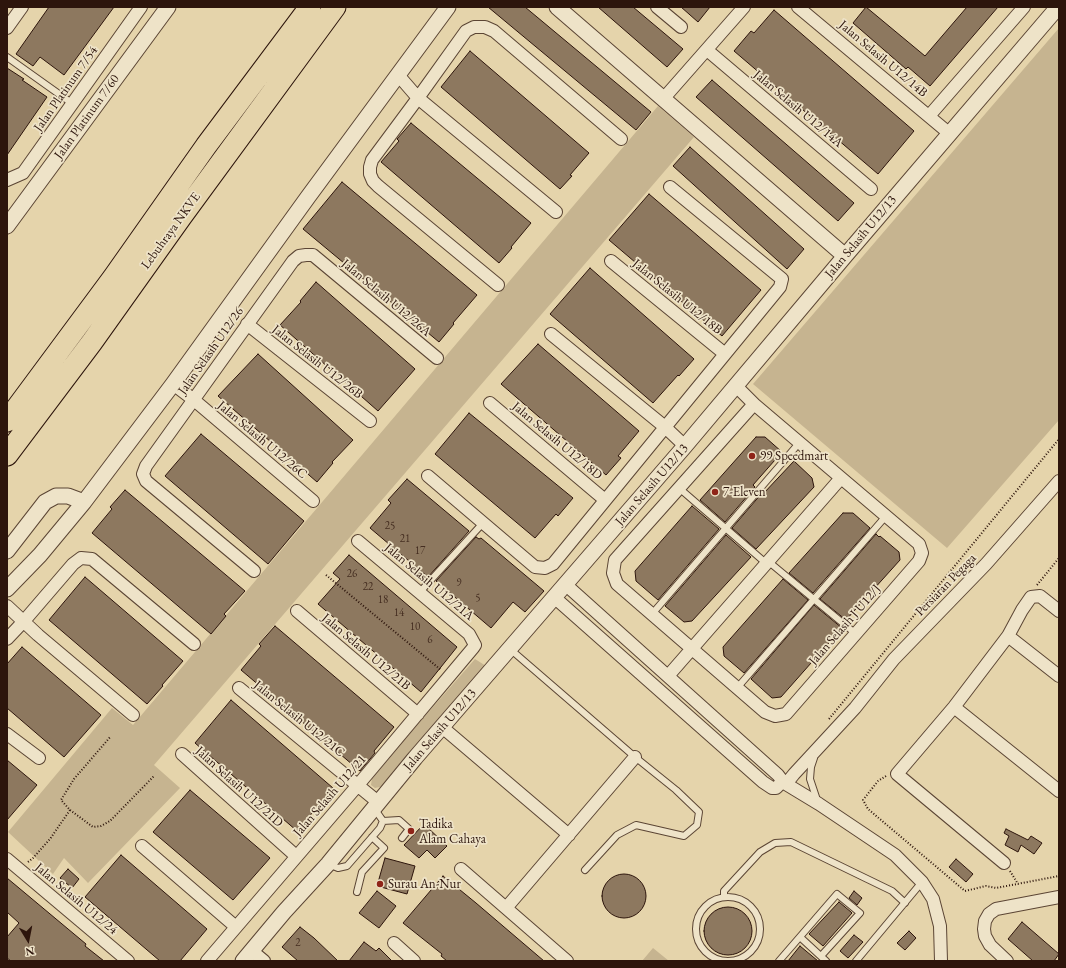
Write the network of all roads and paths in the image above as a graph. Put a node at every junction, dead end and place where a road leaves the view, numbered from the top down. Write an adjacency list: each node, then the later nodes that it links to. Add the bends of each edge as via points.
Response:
1 (22, 7): 13 (street)
2 (141, 7): 20 (street, Jalan Platinum 7/54)
3 (168, 7): 28 (street, Jalan Platinum 7/60)
4 (310, 7): 42 (highway, Lebuhraya NKVE)
5 (335, 7): 48 (highway, Lebuhraya NKVE)
6 (448, 7): 17 (street)
7 (557, 7): 19 (street)
8 (657, 7): 14 (street)
9 (744, 7): 15 (street)
10 (798, 7): 21 (street, Jalan Selasih U12/14B)
11 (1024, 7): 21 (street)
12 (1058, 7): 22 (street, Jalan Selasih U12/13)
13 (8, 23)
14 (680, 27)
15 (707, 50): 19 (street); 26 (street, Jalan Selasih U12/14A)
16 (7, 57): 20 (lane)
17 (399, 76): 18 (street); 37 (street, via 308,196)
18 (418, 98): 23 (street, via 466,30 485,27 494,31); 27 (street); 32 (street, via 372,160 370,174 378,186)
19 (664, 98): 29 (street)
20 (73, 104): 24 (street, Jalan Platinum 7/54, via 23,174)
21 (929, 116): 22 (street, Jalan Selasih U12/14B)
22 (950, 134): 29 (street, Jalan Selasih U12/13)
23 (621, 140)
24 (7, 180)
25 (670, 187): 35 (street, via 782,279 780,287)
26 (871, 189)
27 (556, 212)
28 (7, 226)
29 (845, 256): 38 (street, Jalan Selasih U12/13)
30 (318, 260): 33 (street, Jalan Selasih U12/26, via 313,255 306,255 299,256 293,261); 36 (street, Jalan Selasih U12/26A)
31 (611, 261): 35 (street, Jalan Selasih U12/18B)
32 (498, 286)
33 (247, 324): 39 (street, Jalan Selasih U12/26); 43 (street, Jalan Selasih U12/26B)
34 (552, 334): 44 (street)
35 (725, 354): 44 (street)
36 (437, 358)
37 (173, 384): 39 (street, Jalan Selasih U12/26C); 55 (street)
38 (736, 386): 41 (street); 47 (street, Jalan Selasih U12/13)
39 (194, 400): 54 (street, Jalan Selasih U12/26C); 63 (street, Jalan Selasih U12/26, via 146,466 143,474 146,481)
40 (490, 403): 53 (street, Jalan Selasih U12/18D)
41 (754, 404): 46 (street); 52 (street)
42 (7, 421)
43 (370, 421)
44 (665, 427): 47 (street); 53 (street)
45 (1059, 439): 91 (path)
46 (800, 442): 50 (street); 58 (lane)
47 (685, 446): 65 (street, Jalan Selasih U12/13)
48 (7, 455)
49 (428, 476): 57 (street)
50 (841, 478): 56 (street); 62 (street)
51 (1059, 481): 95 (street, Persiaran Pegaga, via 986,564 894,659 855,708)
52 (679, 488): 58 (lane); 74 (street, via 615,560 613,573 617,584)
53 (605, 500): 57 (street, via 553,564 545,568 535,567)
54 (313, 501)
55 (84, 502): 60 (street, via 68,496 56,496 46,502); 66 (street, via 40,555)
56 (886, 516): 70 (lane); 76 (street, Jalan Selasih J U12/J, via 919,544 922,553 919,562)
57 (483, 522): 67 (lane)
58 (726, 528): 62 (lane); 74 (lane)
59 (358, 541): 67 (street, Jalan Selasih U12/21A)
60 (7, 551)
61 (1059, 558): 69 (path, via 1033,590)
62 (768, 563): 70 (lane); 82 (street)
63 (254, 572)
64 (326, 575): 83 (path)
65 (565, 584): 68 (street, Jalan Selasih U12/13); 84 (street)
66 (7, 589)
67 (419, 593): 80 (street, Jalan Selasih U12/21A, via 469,634 474,641)
68 (554, 597): 81 (street, Jalan Selasih U12/13); 84 (street, via 763,782 772,788 781,783 778,775)
69 (1031, 597): 72 (street, via 1040,596); 77 (street)
70 (815, 599): 76 (lane); 87 (lane)
71 (7, 606): 75 (street)
72 (1059, 611)
73 (297, 612): 89 (street, Jalan Selasih U12/21B)
74 (652, 614): 82 (street)
75 (24, 622): 78 (street); 79 (street, via 73,564 86,558 92,559); 90 (street)
76 (856, 634): 87 (street, Jalan Selasih J U12/J, via 786,714 775,716 765,712)
77 (1008, 636): 85 (street); 88 (street)
78 (7, 639)
79 (194, 644)
80 (473, 648): 83 (street, Jalan Selasih U12/21)
81 (510, 649): 92 (street, Jalan Selasih U12/13); 97 (lane)
82 (692, 649): 84 (street); 87 (street)
83 (450, 676): 89 (street, Jalan Selasih U12/21)
84 (668, 676)
85 (1059, 676)
86 (239, 688): 101 (street, Jalan Selasih U12/21C)
87 (737, 688)
88 (954, 707): 99 (street); 102 (street)
89 (418, 714): 101 (street, Jalan Selasih U12/21)
90 (133, 715)
91 (825, 723)
92 (442, 727): 104 (street, Jalan Selasih U12/13); 107 (street)
93 (7, 734): 98 (street)
94 (111, 736): 105 (path, via 74,779 61,800)
95 (816, 750): 103 (lane, via 810,779); 103 (street, Persiaran Pegaga, via 786,784)
96 (182, 754): 111 (street, Jalan Selasih U12/21D)
97 (635, 757): 107 (street); 117 (lane, via 699,812 697,825 684,836 636,825 617,835)
98 (39, 758)
99 (897, 774): 113 (street); 120 (path, via 878,781 863,800 868,809 964,891 986,886 996,888)
100 (154, 776): 105 (path, via 110,821 101,826 93,827)
101 (358, 785): 104 (street, Jalan Selasih U12/21C); 111 (street, Jalan Selasih U12/21)
102 (1059, 791)
103 (819, 804): 119 (street, via 895,856)
104 (376, 805): 106 (lane); 114 (street, Jalan Selasih U12/13)
105 (70, 810): 115 (path, via 50,839)
106 (383, 821): 108 (lane); 109 (lane, via 399,820 410,829)
107 (569, 835): 125 (street)
108 (372, 837): 114 (lane, via 347,866 338,868); 121 (lane, via 384,848 362,872)
109 (402, 838)
110 (142, 846): 126 (street)
111 (296, 856): 126 (street, Jalan Selasih U12/21)
112 (7, 859): 115 (street, Jalan Selasih U12/24)
113 (1004, 863): 120 (path)
114 (328, 864): 129 (street, Jalan Selasih U12/13)
115 (19, 869): 131 (street, Jalan Selasih U12/24)
116 (461, 869): 125 (street)
117 (585, 870)
118 (1059, 876): 120 (path)
119 (922, 882): 124 (lane); 139 (street, via 933,898 940,926)
120 (1018, 884)
121 (357, 892)
122 (724, 896): 122 (lane, via 747,902 756,912 760,925 758,939 752,950 734,960 721,960 708,955 700,945 695,932 697,919 704,907 714,899); 124 (lane, via 724,890 760,852 775,843 791,842 892,891)
123 (1059, 897): 140 (street, via 996,908 989,914 985,921 985,936 990,945)
124 (905, 903): 138 (lane)
125 (506, 908): 135 (street)
126 (236, 927): 132 (street, Jalan Selasih U12/21)
127 (800, 937): 130 (lane); 130 (lane, via 837,894 860,913); 136 (lane)
128 (394, 943): 134 (street)
129 (248, 956): 133 (street)
130 (821, 956): 137 (lane)
131 (128, 961)
132 (207, 961)
133 (264, 961)
134 (414, 961)
135 (566, 961)
136 (780, 961)
137 (826, 961)
138 (856, 961)
139 (941, 961)
140 (1007, 961)

